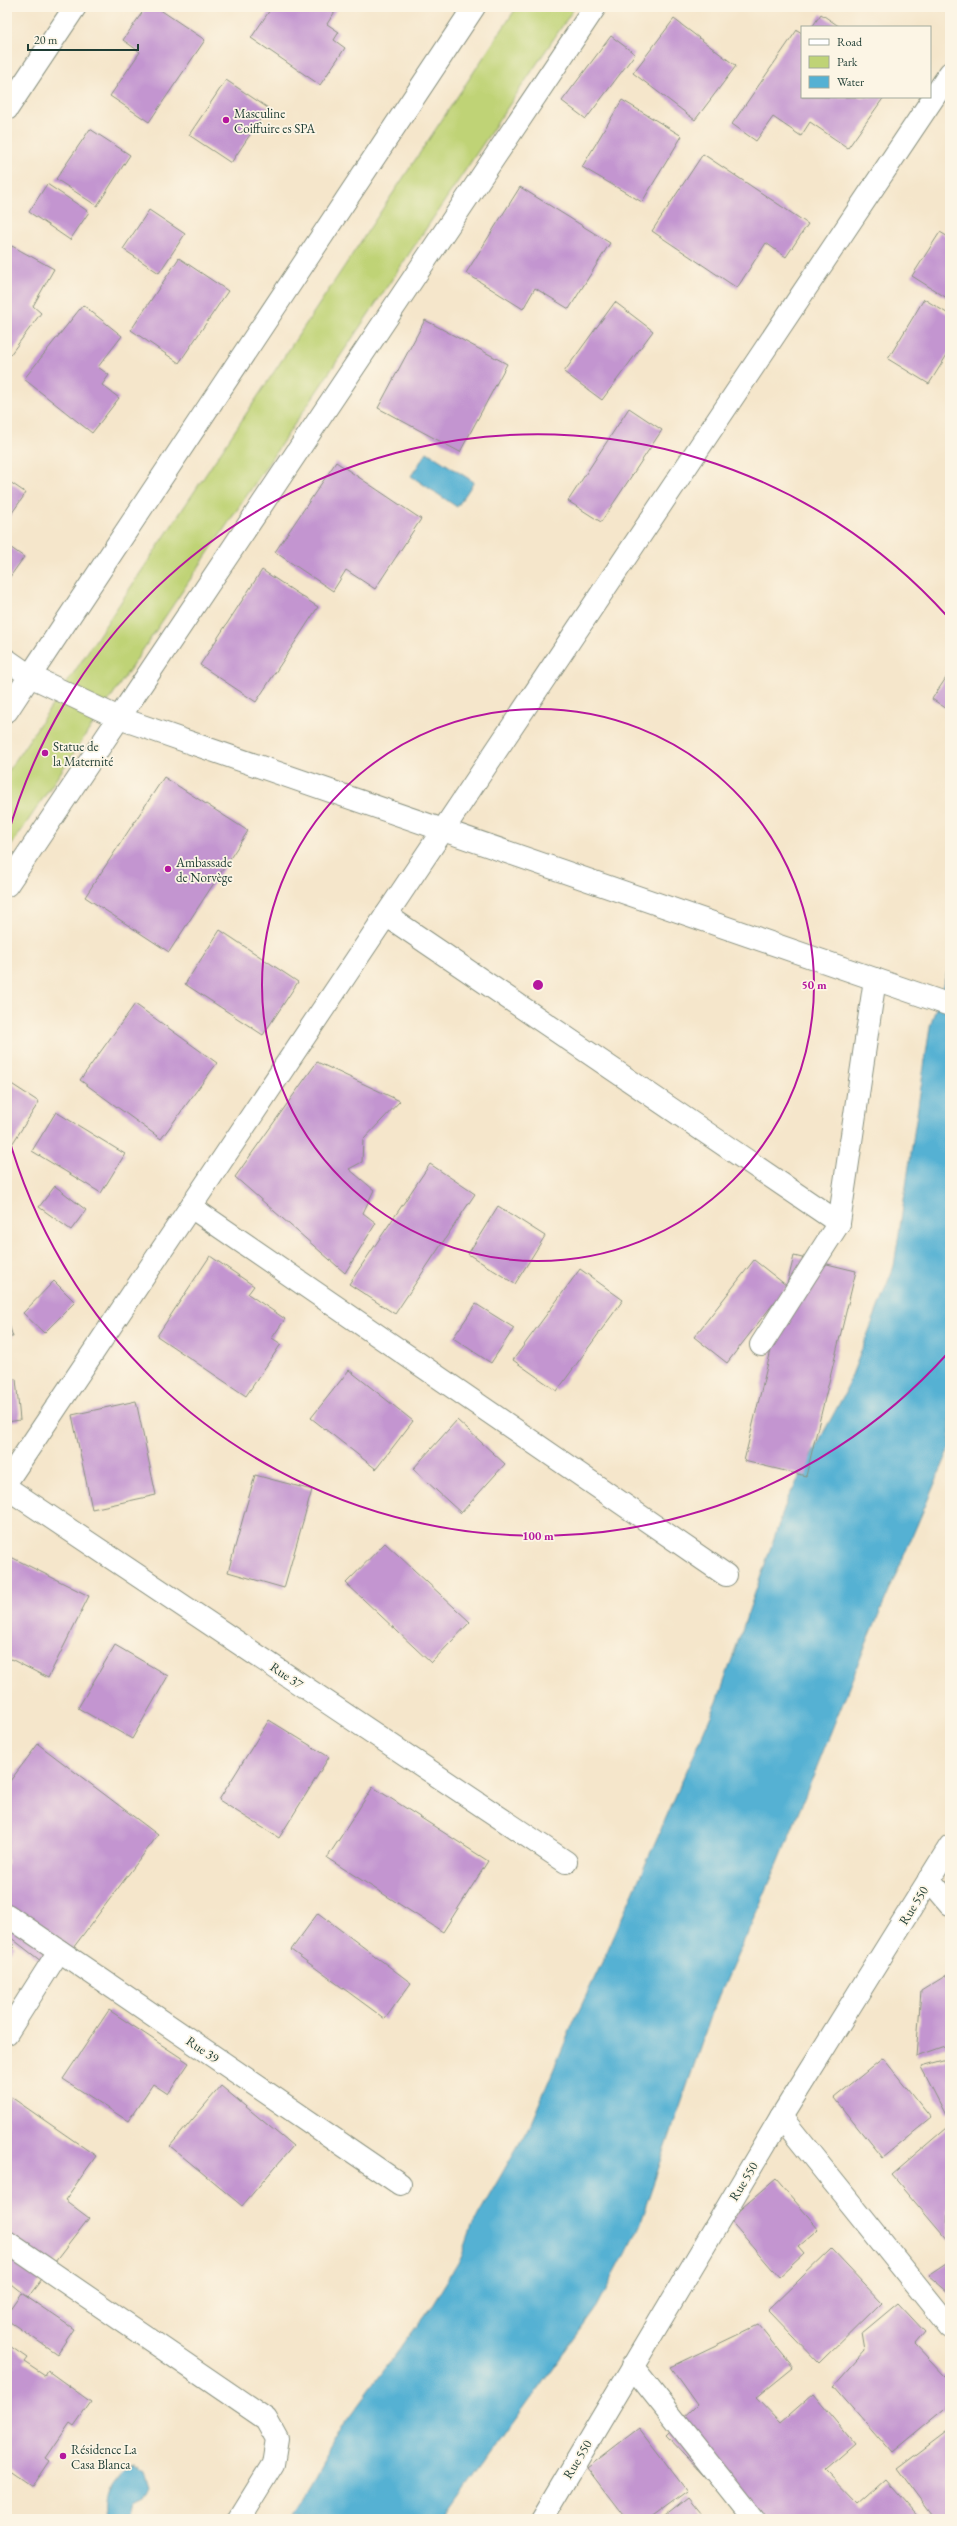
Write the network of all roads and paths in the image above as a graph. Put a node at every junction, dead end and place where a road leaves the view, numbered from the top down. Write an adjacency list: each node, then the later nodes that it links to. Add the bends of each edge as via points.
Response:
1 (75, 7): 5 (street)
2 (474, 7): 7 (street)
3 (595, 7): 9 (street)
4 (950, 73): 10 (street)
5 (7, 108)
6 (7, 660): 7 (street)
7 (30, 676): 8 (street); 9 (street)
8 (7, 711)
9 (119, 718): 10 (street); 11 (street)
10 (443, 830): 12 (street); 13 (street)
11 (7, 885)
12 (386, 915): 15 (street); 16 (street)
13 (875, 979): 14 (street); 16 (street)
14 (950, 1005)
15 (190, 1206): 18 (street); 20 (street)
16 (839, 1223): 17 (street)
17 (761, 1345)
18 (7, 1480)
19 (7, 1488): 22 (street, Rue 37)
20 (726, 1575)
21 (950, 1846): 23 (street, Rue 550)
22 (566, 1862)
23 (929, 1879): 24 (street); 28 (street, Rue 550)
24 (950, 1904)
25 (7, 1915): 26 (street, Rue 39)
26 (59, 1951): 27 (street); 29 (street, Rue 39)
27 (7, 2033)
28 (781, 2117): 31 (street); 32 (street, Rue 550)
29 (400, 2184)
30 (7, 2242): 33 (street, via 266,2419 277,2439 273,2464)
31 (950, 2327)
32 (632, 2366): 34 (street, Rue 550); 35 (street)
33 (239, 2519)
34 (542, 2519)
35 (754, 2519)

